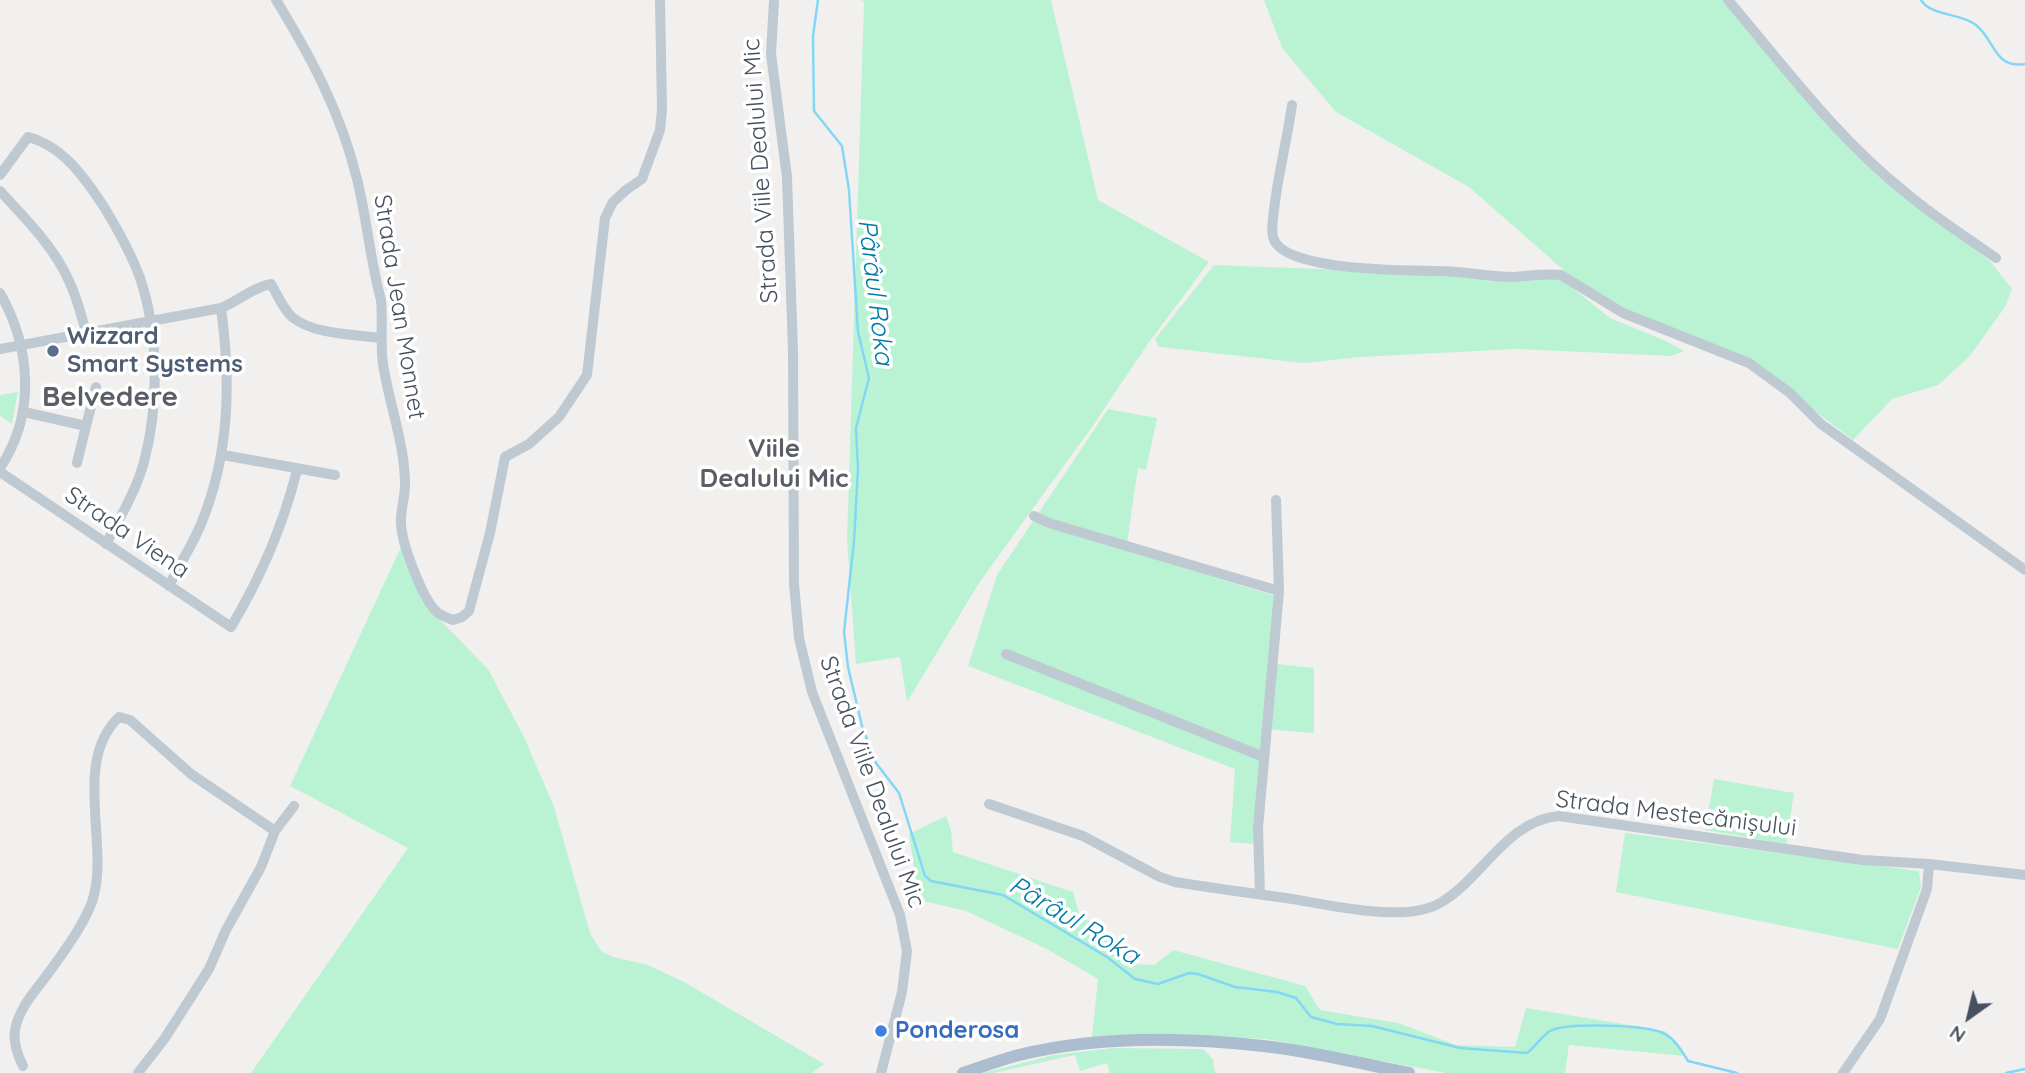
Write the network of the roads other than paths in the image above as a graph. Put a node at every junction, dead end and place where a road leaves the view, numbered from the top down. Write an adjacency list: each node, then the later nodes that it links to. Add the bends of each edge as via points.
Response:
1 (276, 0): 13 (street, Strada Jean Monnet, via 311,57 357,179 382,300)
2 (660, 0): 13 (street, Strada Jean Monnet, via 660,130 642,179 613,202 605,218 587,375 559,417 529,444 505,457 469,611 453,620 439,614 429,600 401,524 405,481)
3 (774, 0): 40 (street, Strada Viile Dealului Mic, via 771,54 787,177 793,351 793,584 812,692 900,915 906,951 902,992)
4 (1728, 0): 8 (street, via 1849,140 1904,192)
5 (1292, 105): 27 (street, via 1273,225 1278,248 1288,255 1414,272 1561,275 1623,313 1749,363 1790,393 1821,424)
6 (0, 175): 11 (street, via 28,137 64,155 96,194 122,237 140,278)
7 (0, 191): 12 (street, via 58,261)
8 (1996, 258)
9 (0, 293): 14 (street)
10 (221, 308): 11 (street); 13 (street, via 255,287 271,284 298,320 335,332); 19 (street, via 227,394)
11 (150, 320): 12 (street); 26 (street, via 153,411 144,462 128,505)
12 (86, 332): 14 (street)
13 (380, 338)
14 (22, 343): 15 (street); 17 (street)
15 (0, 349)
16 (96, 387): 18 (street)
17 (24, 412): 18 (street); 21 (street)
18 (86, 426): 20 (street)
19 (223, 455): 22 (street); 28 (street, via 202,523)
20 (77, 463)
21 (0, 470): 26 (street, Strada Viena)
22 (297, 470): 23 (street); 28 (street, Strada Viena, via 276,540 231,627)
23 (335, 475)
24 (1276, 500): 29 (street)
25 (1034, 516): 29 (street)
26 (106, 544): 28 (street, Strada Viena)
27 (2025, 570)
28 (169, 586)
29 (1279, 592): 31 (street)
30 (1006, 654): 31 (street)
31 (1264, 757): 37 (street, via 1257,849)
32 (989, 804): 37 (street, Strada Mestecănișului, via 1083,836 1175,882)
33 (294, 806): 34 (street)
34 (275, 831): 38 (street, via 191,774 130,720 119,717 98,754 94,797 97,887 87,914 27,1001 15,1030); 39 (street, via 209,968)
35 (1929, 864): 36 (street, Strada Mestecănișului); 37 (street, Strada Mestecănișului, via 1863,860 1559,816 1528,826 1464,885 1432,906 1378,912); 43 (street, via 1927,889 1880,1019)
36 (2025, 875)
37 (1260, 894)
38 (23, 1066)
39 (138, 1073)
40 (881, 1073)
41 (962, 1073): 42 (main road, via 1018,1055 1071,1046 1181,1041 1264,1046)
42 (1409, 1073)
43 (1843, 1073)

